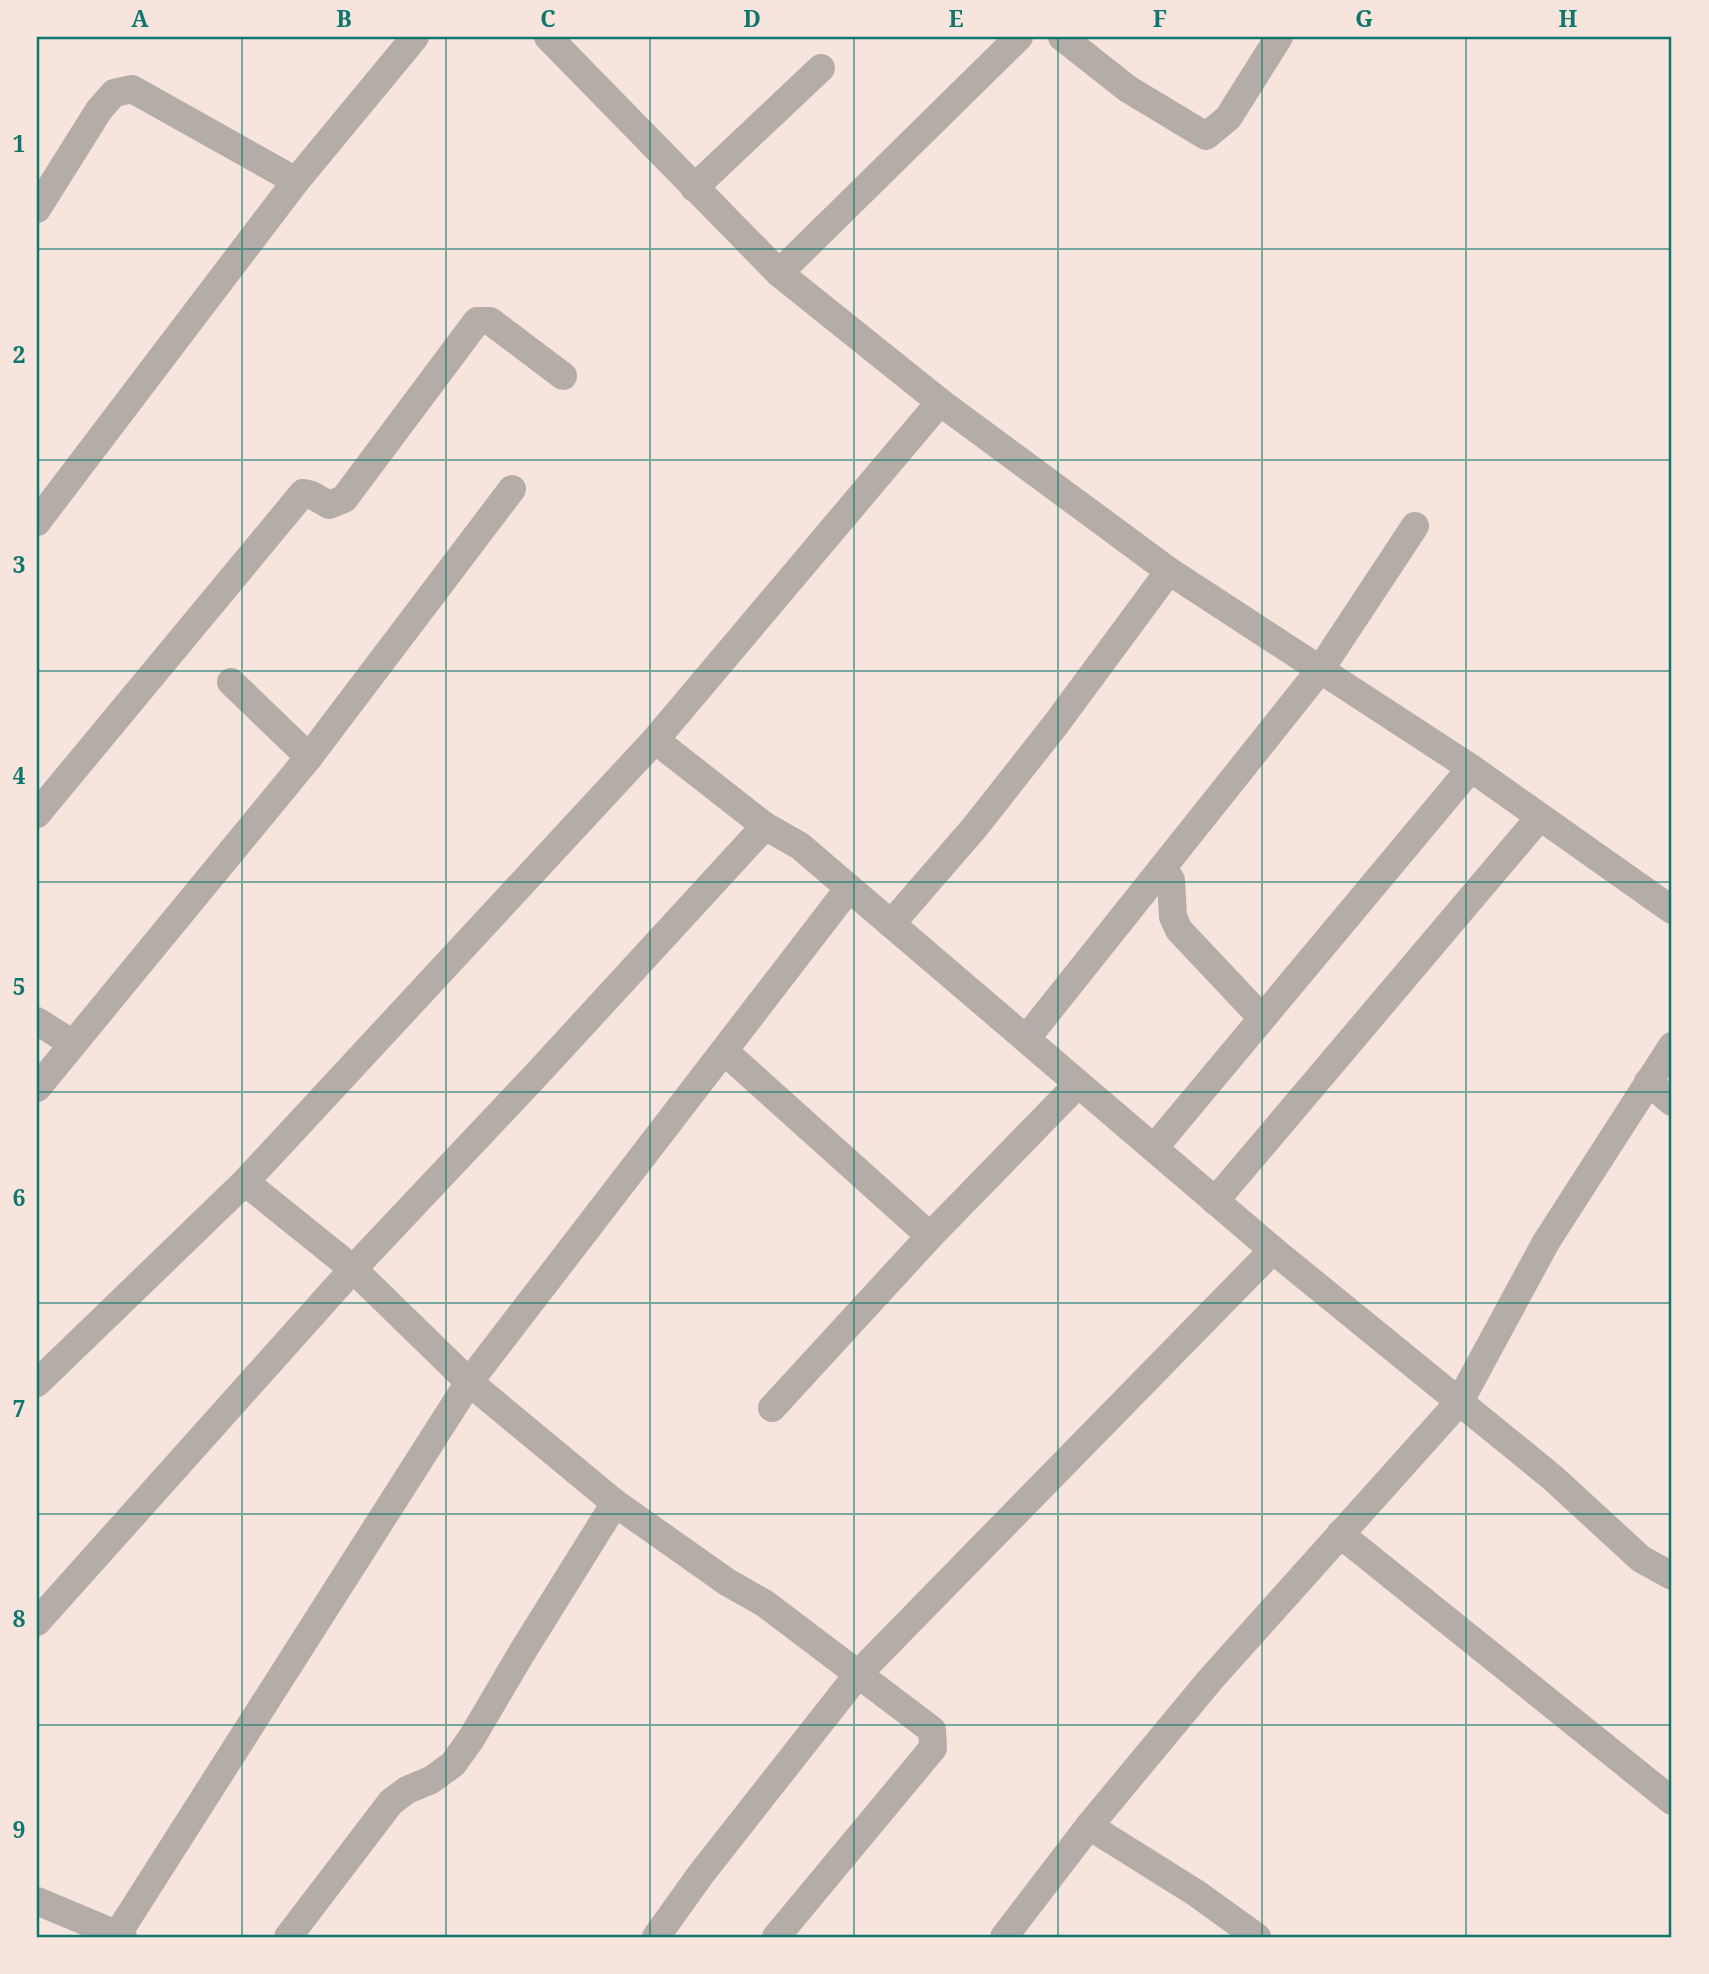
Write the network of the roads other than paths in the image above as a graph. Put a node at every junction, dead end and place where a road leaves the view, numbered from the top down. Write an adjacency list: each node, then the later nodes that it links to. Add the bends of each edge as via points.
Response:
1 (415, 37): 7 (street)
2 (548, 37): 8 (street)
3 (1019, 37): 10 (street)
4 (1062, 37): 5 (street, via 1128,89 1206,136 1228,118)
5 (1279, 37)
6 (821, 68): 8 (street)
7 (296, 181): 9 (street, via 132,89 114,93 99,110); 14 (street)
8 (694, 188): 10 (street)
9 (37, 209)
10 (779, 273): 12 (street)
11 (563, 376): 22 (street, via 490,321 477,321 344,499 329,505 303,493)
12 (940, 402): 16 (street); 19 (street)
13 (512, 489): 20 (street)
14 (37, 522)
15 (1415, 526): 17 (street)
16 (1169, 571): 17 (street); 28 (street, via 975,827)
17 (1320, 670): 21 (street); 25 (street)
18 (231, 682): 20 (street)
19 (655, 740): 24 (street); 40 (street)
20 (309, 757): 32 (street)
21 (1471, 768): 23 (street); 29 (street)
22 (37, 814)
23 (1539, 817): 27 (street); 41 (street)
24 (765, 826): 26 (street, via 800,846); 44 (street)
25 (1162, 868): 29 (street, via 1171,880 1178,930); 31 (street)
26 (849, 888): 28 (street); 34 (street)
27 (1672, 910)
28 (891, 924): 31 (street)
29 (1262, 1018): 39 (street)
30 (37, 1021): 32 (street)
31 (1026, 1039): 36 (street)
32 (73, 1044): 37 (street)
33 (1672, 1046): 35 (street)
34 (724, 1051): 42 (street); 45 (street)
35 (1648, 1082): 38 (street); 47 (street, via 1546,1242)
36 (1078, 1084): 39 (street); 42 (street)
37 (37, 1088)
38 (1672, 1102)
39 (1154, 1148): 41 (street)
40 (246, 1182): 44 (street); 46 (street)
41 (1215, 1201): 43 (street)
42 (930, 1236): 48 (street)
43 (1273, 1250): 47 (street); 53 (street)
44 (353, 1269): 45 (street); 52 (street)
45 (469, 1382): 49 (street); 57 (street)
46 (37, 1383)
47 (1460, 1401): 50 (street); 51 (street, via 1641,1559)
48 (772, 1408)
49 (615, 1503): 53 (street); 58 (street, via 453,1763 391,1802)
50 (1340, 1535): 54 (street); 55 (street, via 1210,1680)
51 (1672, 1576)
52 (37, 1622)
53 (859, 1673): 59 (street); 60 (street, via 932,1730 933,1748)
54 (1672, 1801)
55 (1089, 1826): 61 (street); 62 (street)
56 (37, 1901): 57 (street)
57 (120, 1936)
58 (288, 1937)
59 (656, 1937)
60 (776, 1937)
61 (1004, 1937)
62 (1257, 1937)

